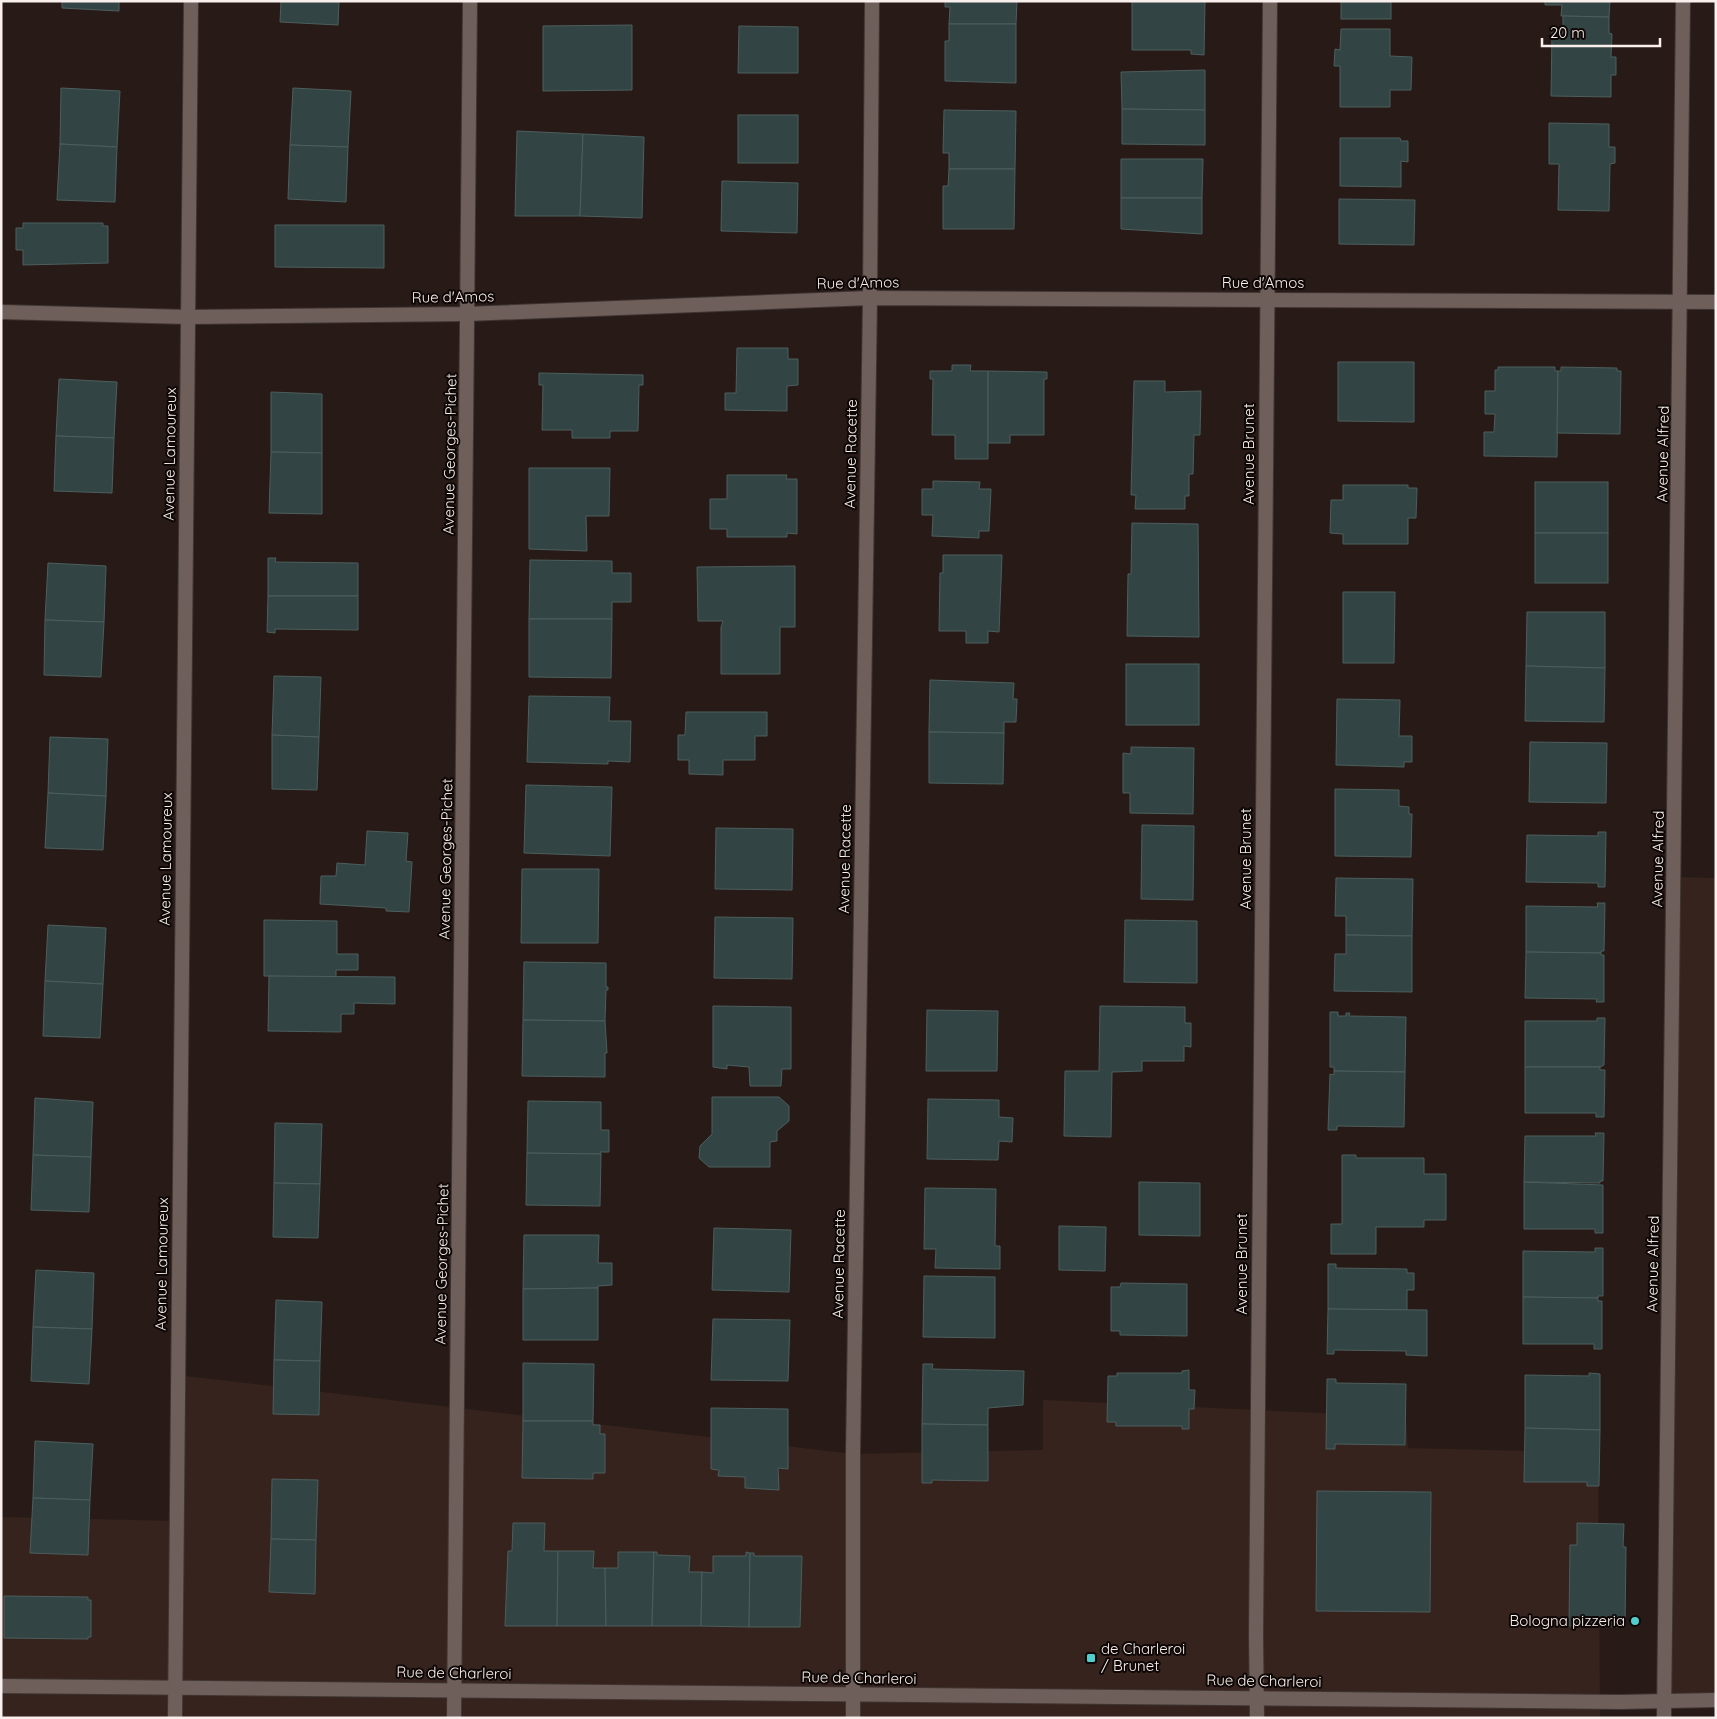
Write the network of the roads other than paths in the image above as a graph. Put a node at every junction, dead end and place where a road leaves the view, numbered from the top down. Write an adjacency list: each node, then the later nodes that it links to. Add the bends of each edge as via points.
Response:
1 (191, 1): 12 (street, Avenue Lamoureux)
2 (470, 1): 11 (street, Avenue Georges-Pichet)
3 (872, 1): 6 (street, Avenue Racette)
4 (1270, 1): 7 (street, Avenue Brunet)
5 (1683, 1): 8 (street, Avenue Alfred)
6 (870, 298): 7 (street, Rue d'Amos); 11 (street, Rue d'Amos); 16 (street, Avenue Racette, via 853,1454)
7 (1267, 299): 8 (street, Rue d'Amos); 17 (street, Avenue Brunet)
8 (1681, 302): 9 (street, Rue d'Amos); 19 (street, Avenue Alfred)
9 (1716, 302)
10 (1, 312): 12 (street, Rue d'Amos)
11 (467, 314): 12 (street, Rue d'Amos); 15 (street, Avenue Georges-Pichet)
12 (188, 316): 14 (street, Avenue Lamoureux)
13 (1, 1686): 14 (street, Rue de Charleroi)
14 (175, 1689): 15 (street, Rue de Charleroi); 20 (street, Avenue Lamoureux)
15 (455, 1689): 16 (street, Rue de Charleroi); 21 (street, Avenue Georges-Pichet)
16 (853, 1694): 17 (street, Rue de Charleroi); 22 (street, Avenue Racette)
17 (1257, 1697): 19 (street, Rue de Charleroi); 23 (street, Avenue Brunet)
18 (1716, 1700): 19 (street, Rue de Charleroi)
19 (1664, 1701): 24 (street, Avenue Alfred)
20 (175, 1718)
21 (454, 1718)
22 (853, 1718)
23 (1257, 1718)
24 (1664, 1718)

